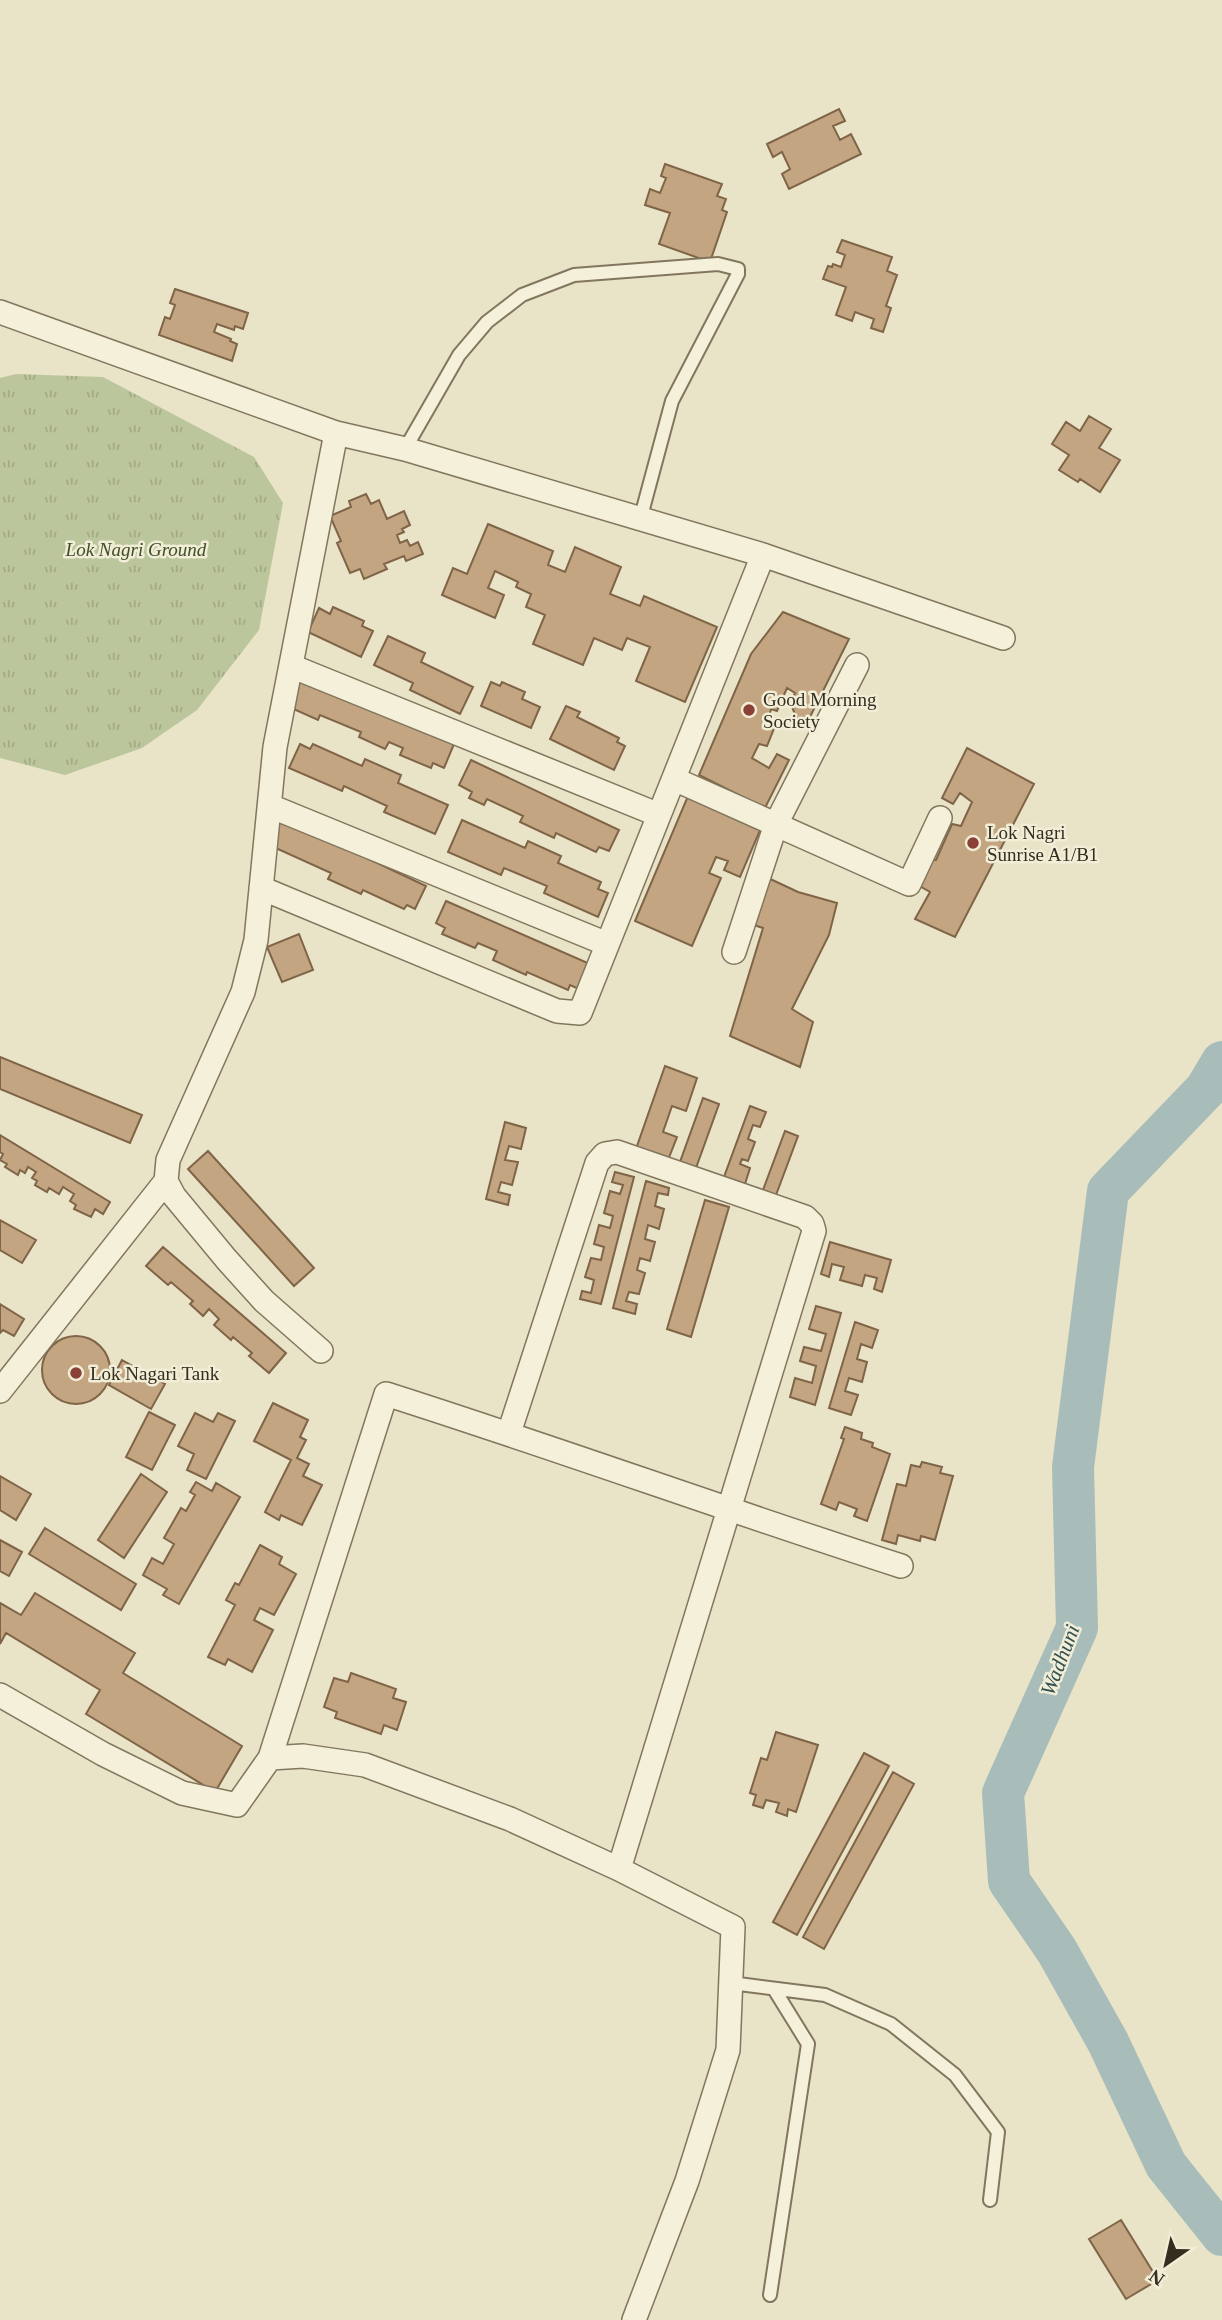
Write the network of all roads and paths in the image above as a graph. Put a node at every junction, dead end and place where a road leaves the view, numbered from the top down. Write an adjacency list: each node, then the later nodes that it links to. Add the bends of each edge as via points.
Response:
1 (0, 312): 2 (street)
2 (336, 433): 3 (street); 8 (street)
3 (405, 449): 4 (street); 4 (lane, via 459,355 486,322 522,295 574,275 732,266 738,274 672,401)
4 (640, 520): 5 (street)
5 (763, 555): 6 (street); 9 (street)
6 (1003, 638)
7 (857, 665): 13 (street)
8 (291, 666): 10 (street, via 275,747); 11 (street)
9 (674, 779): 11 (street); 13 (street)
10 (270, 806): 14 (street); 15 (street)
11 (659, 815): 15 (street)
12 (940, 818): 13 (street, via 909,884)
13 (776, 824): 16 (street)
14 (261, 888): 15 (street, via 557,1011 580,1013); 17 (street, via 256,940 243,992 168,1160)
15 (607, 944)
16 (734, 952)
17 (166, 1181): 18 (street, via 264,1301); 19 (street)
18 (321, 1351)
19 (0, 1391)
20 (509, 1433): 21 (street); 21 (street, via 597,1163 605,1154 617,1152 805,1217 814,1231); 24 (street, via 386,1394)
21 (727, 1510): 22 (street); 25 (street)
22 (901, 1566)
23 (0, 1695): 24 (street, via 103,1755 182,1793 237,1805)
24 (270, 1758): 25 (street, via 303,1756 365,1765 510,1819)
25 (619, 1869): 26 (street, via 733,1927)
26 (731, 1983): 27 (lane); 30 (street, via 728,2050 716,2094)
27 (774, 1989): 28 (lane, via 825,1995 891,2024 955,2075 998,2132); 29 (lane, via 808,2044)
28 (990, 2200)
29 (770, 2295)
30 (634, 2320)

